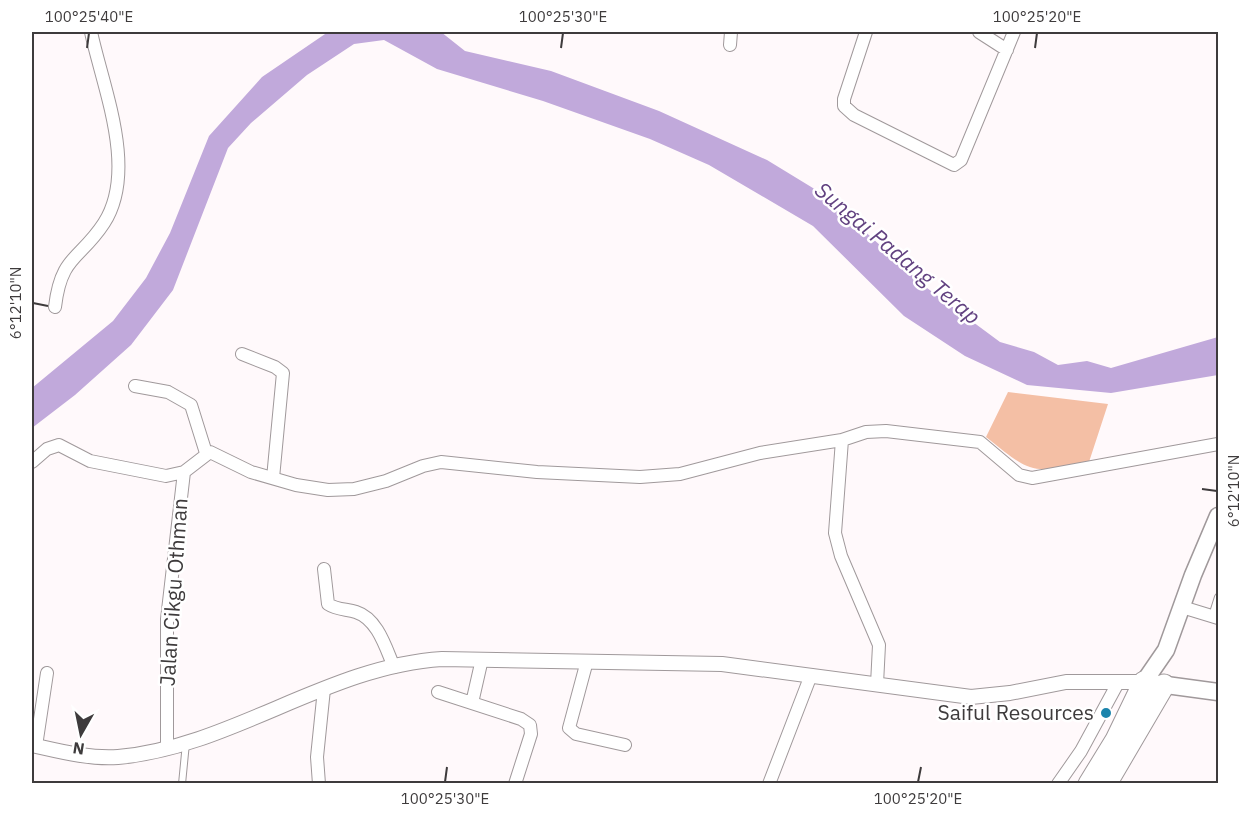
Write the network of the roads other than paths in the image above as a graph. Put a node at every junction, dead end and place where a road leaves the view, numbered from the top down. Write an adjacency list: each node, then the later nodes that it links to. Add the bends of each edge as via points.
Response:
1 (91, 32): 8 (street, via 117,151 118,181 104,223 64,269)
2 (731, 32): 6 (street)
3 (866, 32): 7 (street, via 844,106 854,115 954,165 961,160)
4 (979, 32): 7 (street)
5 (1014, 32): 7 (street)
6 (729, 45)
7 (1007, 50)
8 (56, 307)
9 (242, 354): 16 (street, via 283,374)
10 (135, 387): 13 (street, via 168,392 191,405)
11 (842, 440): 12 (street, via 877,431 980,442 1019,474 1032,478); 16 (street, via 760,453 698,471 654,476 504,470 448,462 423,466 386,482 354,489 328,490); 29 (street, via 836,533 844,563 879,645)
12 (1218, 444)
13 (206, 453): 15 (street); 16 (street)
14 (32, 462): 15 (street, via 47,449 59,445 90,461 112,466 166,476)
15 (183, 472): 37 (street, Jalan Cikgu Othman, via 167,619)
16 (273, 478)
17 (1218, 516): 20 (main road)
18 (324, 569): 24 (street, via 328,604 361,613 369,620)
19 (1218, 597): 21 (lane)
20 (1182, 607): 21 (street); 28 (main road)
21 (1215, 617)
22 (482, 659): 23 (street); 24 (street, via 432,660); 33 (street)
23 (587, 661): 26 (street, via 722,664); 35 (street, via 569,728 576,734)
24 (394, 667): 30 (street)
25 (47, 673): 36 (street)
26 (811, 675): 29 (street); 41 (street)
27 (1119, 681): 28 (street); 29 (street, via 1066,682 981,697); 42 (street, via 1082,752)
28 (1154, 683): 32 (main road); 43 (highway); 44 (highway)
29 (877, 684)
30 (324, 689): 34 (street); 39 (street, via 317,757)
31 (438, 692): 33 (street)
32 (1218, 692)
33 (472, 703): 40 (street, via 530,725 531,734)
34 (186, 742): 37 (street); 38 (lane)
35 (625, 745)
36 (34, 746): 37 (street, via 103,757)
37 (167, 747)
38 (182, 783)
39 (320, 783)
40 (515, 783)
41 (769, 783)
42 (1058, 783)
43 (1089, 783)
44 (1106, 783)

